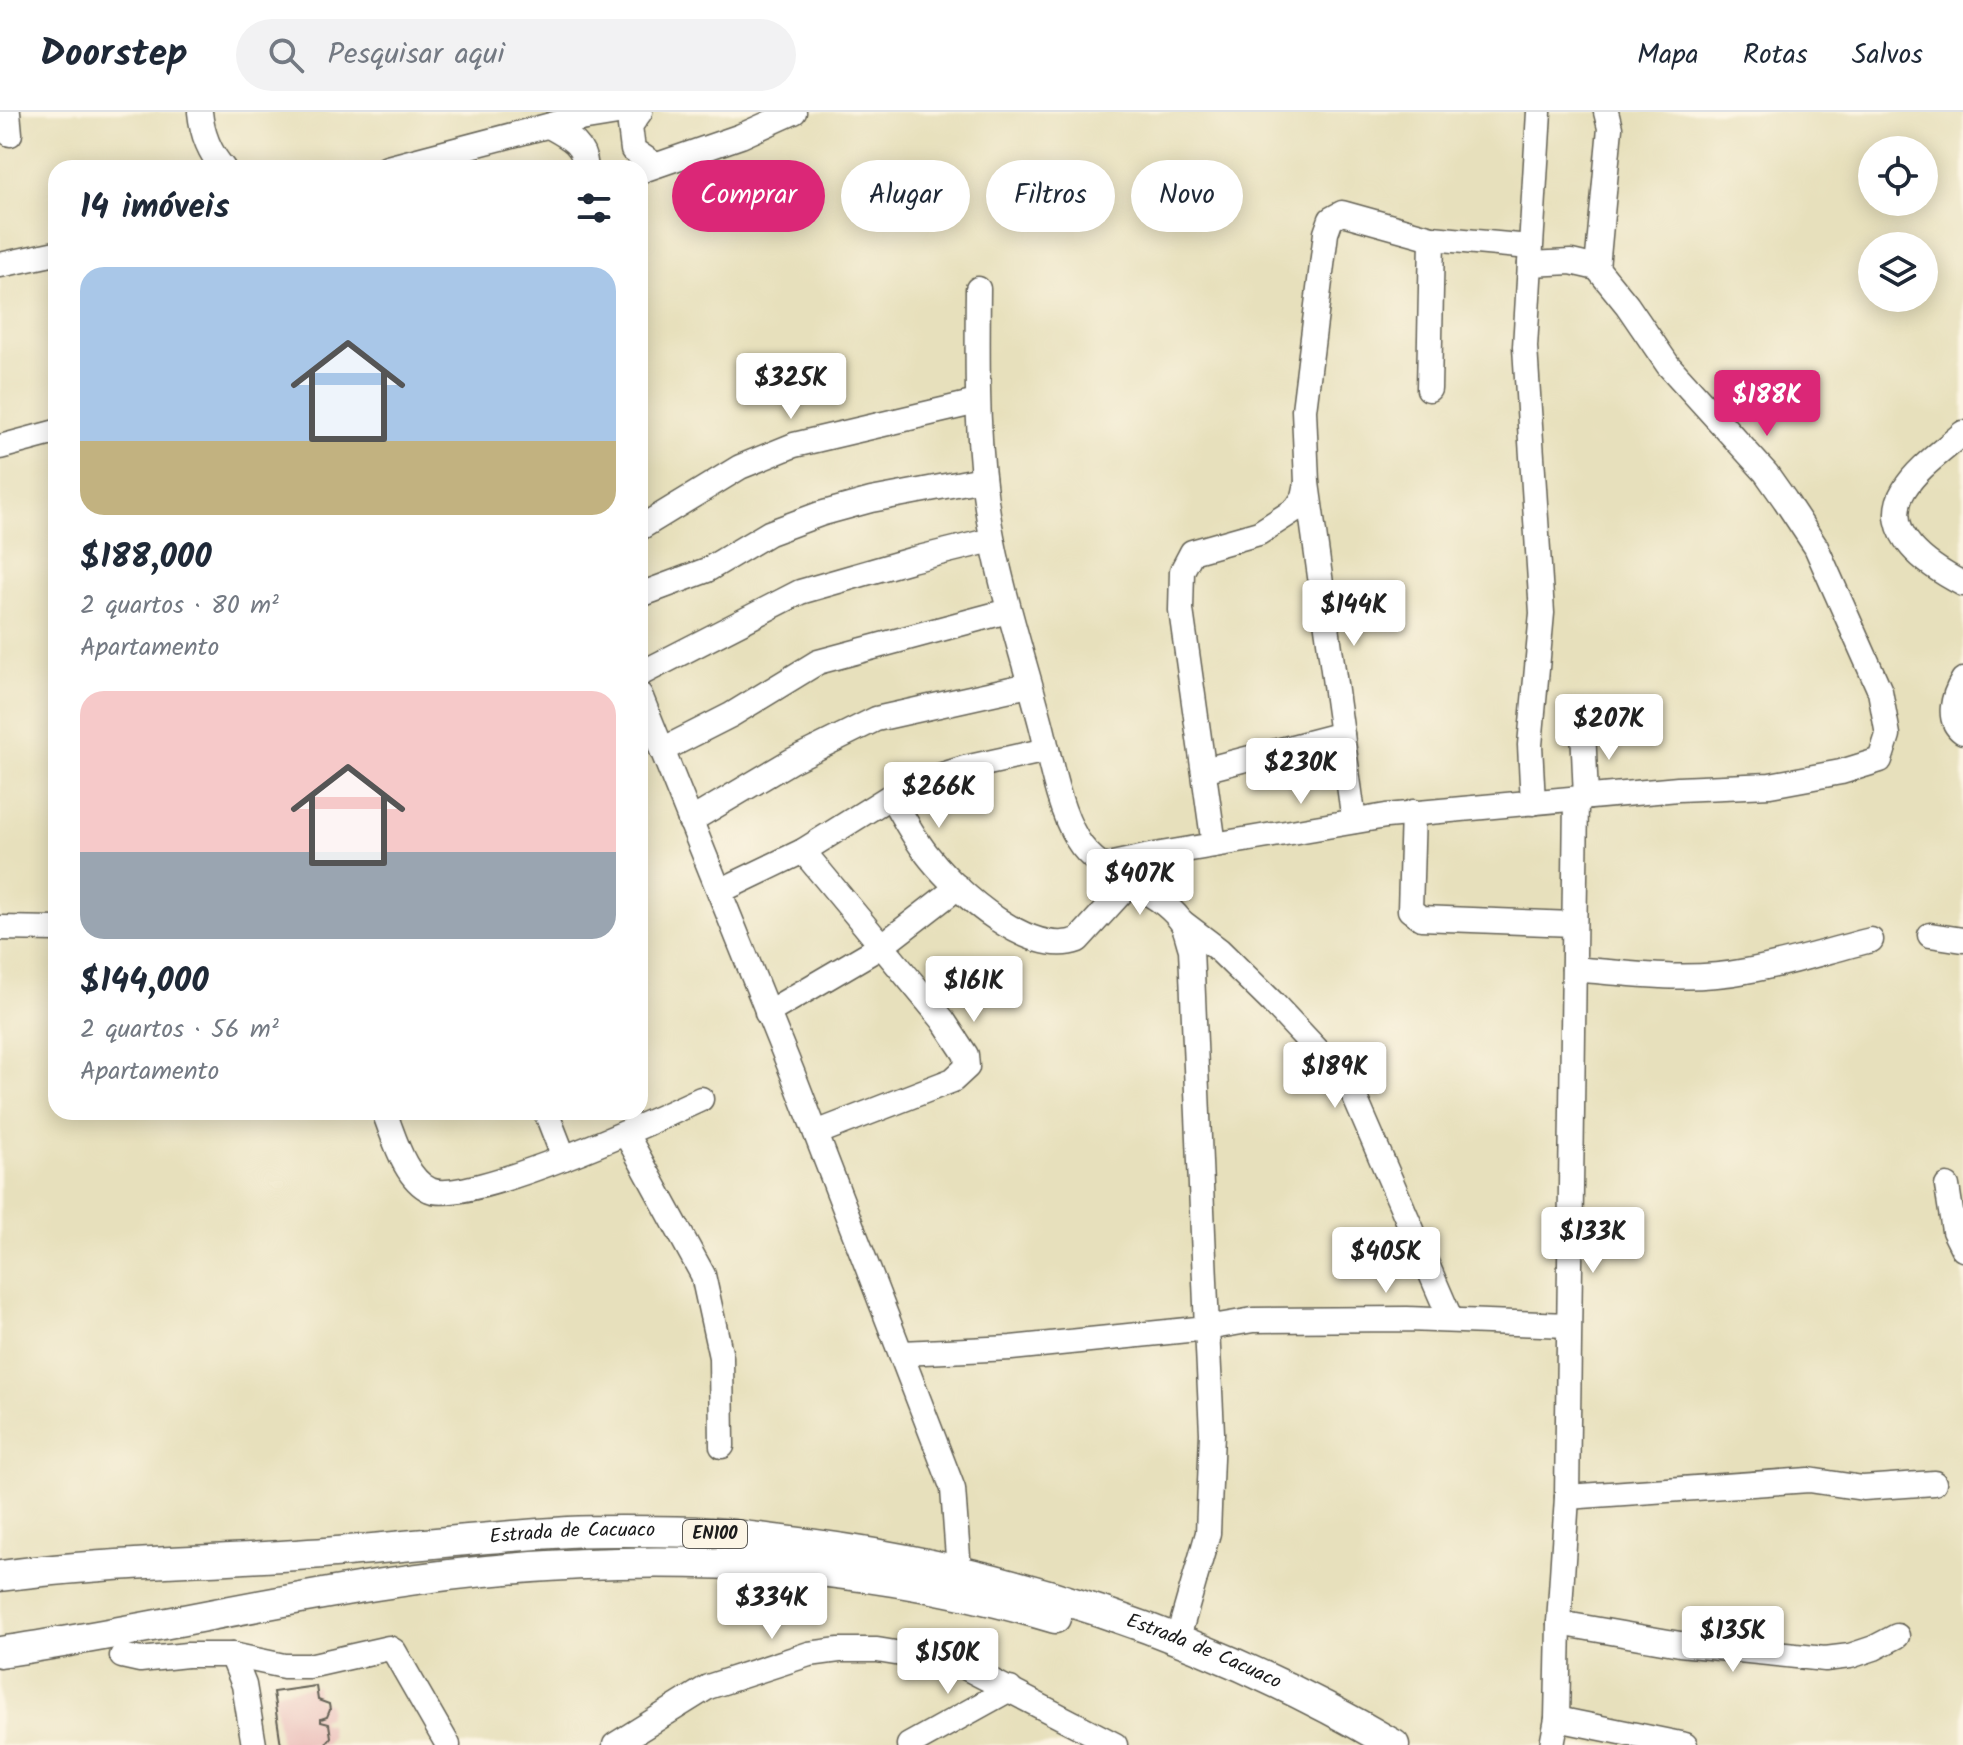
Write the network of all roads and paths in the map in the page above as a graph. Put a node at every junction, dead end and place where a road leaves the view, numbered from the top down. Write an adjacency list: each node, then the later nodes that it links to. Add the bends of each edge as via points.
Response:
1 (200, 112): 8 (street)
2 (624, 112): 7 (street)
3 (640, 112): 11 (street, via 630,126 633,150)
4 (794, 112): 12 (street)
5 (1539, 112): 15 (street)
6 (1606, 112): 17 (street, via 1610,128)
7 (549, 126): 9 (street); 10 (street, via 571,139)
8 (217, 160)
9 (418, 160)
10 (585, 160)
11 (641, 160)
12 (648, 168)
13 (1432, 238): 15 (street); 19 (street); 25 (street, via 1342,213 1331,219 1304,410)
14 (48, 255): 16 (street)
15 (1530, 256): 17 (street); 43 (street, via 1525,366 1542,613 1530,745)
16 (0, 265)
17 (1597, 268): 42 (street, via 1668,365 1766,473 1816,547 1880,691 1888,735 1880,760 1841,772 1770,785)
18 (978, 289): 20 (street)
19 (1429, 389)
20 (977, 402): 24 (street); 26 (street, via 794,445 711,482)
21 (1963, 433): 28 (street, via 1905,487 1897,504 1897,523 1912,548 1934,569)
22 (48, 434): 23 (street)
23 (0, 447)
24 (983, 479): 27 (street); 29 (street, via 820,514 769,533 707,570)
25 (1307, 483): 37 (street); 40 (street, via 1296,509 1259,533 1192,552 1182,571 1181,610)
26 (648, 523)
27 (992, 540): 30 (street); 31 (street, via 800,592)
28 (1963, 584)
29 (648, 592)
30 (1008, 611): 33 (street); 38 (street, via 818,662)
31 (648, 670)
32 (1963, 680): 36 (street, via 1952,716)
33 (1029, 685): 39 (street); 45 (street, via 876,719 791,761)
34 (648, 715): 38 (street)
35 (1583, 728): 42 (street)
36 (1963, 732)
37 (1342, 734): 40 (street); 46 (street)
38 (662, 750): 45 (street)
39 (1047, 750): 41 (street, via 942,774); 49 (street, via 1077,840)
40 (1204, 770): 47 (street)
41 (891, 796): 48 (street); 51 (street, via 917,841)
42 (1581, 798): 43 (street); 54 (street)
43 (1533, 803): 44 (street)
44 (1413, 812): 46 (street); 54 (street, via 1414,915)
45 (690, 821): 52 (street)
46 (1354, 821): 47 (street)
47 (1214, 845): 49 (street)
48 (803, 851): 52 (street); 60 (street)
49 (1103, 866): 50 (street)
50 (1130, 883): 51 (street, via 1078,940 1069,943 1014,932); 53 (street)
51 (958, 887): 60 (street)
52 (720, 891): 62 (street)
53 (1182, 922): 71 (street, via 1229,960 1349,1084); 73 (street, via 1191,949)
54 (1573, 924): 61 (street)
55 (0, 928): 56 (street)
56 (48, 929)
57 (1930, 935): 59 (street)
58 (1871, 940): 61 (street, via 1715,975)
59 (1963, 940)
60 (883, 945): 62 (street); 66 (street, via 943,1020 966,1055 967,1067 953,1080)
61 (1574, 969): 72 (street)
62 (767, 1013): 66 (street)
63 (701, 1099): 67 (street)
64 (387, 1120): 68 (street, via 407,1166 432,1191 461,1190)
65 (549, 1120): 68 (street)
66 (816, 1133): 74 (street)
67 (626, 1134): 68 (street); 75 (street, via 703,1275 721,1357)
68 (564, 1158)
69 (1947, 1186): 70 (street, via 1954,1231)
70 (1963, 1249)
71 (1451, 1320): 72 (street); 73 (street, via 1253,1320)
72 (1568, 1325): 77 (street)
73 (1207, 1328): 74 (street); 82 (street, via 1212,1433 1208,1533)
74 (902, 1353): 78 (street, via 953,1489)
75 (722, 1446)
76 (1934, 1483): 77 (street, via 1863,1488 1809,1480)
77 (1567, 1497): 80 (street)
78 (959, 1571): 79 (main road, Estrada de Cacuaco / EN100, via 830,1546 702,1532 571,1532); 82 (main road, Estrada de Cacuaco / EN100, via 1070,1601)
79 (0, 1576)
80 (1559, 1623): 81 (street, via 1680,1644 1825,1659 1850,1656); 87 (street)
81 (1897, 1636)
82 (1177, 1641): 94 (main road, Estrada de Cacuaco / EN100, via 1270,1680)
83 (0, 1652): 93 (main road, Estrada de Cacuaco / EN100, via 380,1584 547,1565 714,1562 875,1580 1039,1614 1203,1670)
84 (232, 1655): 85 (street, via 140,1660); 88 (street, via 244,1685); 89 (street, via 309,1666 389,1648)
85 (122, 1656)
86 (1010, 1689): 90 (street, via 957,1663 877,1650 809,1654 708,1687); 91 (street); 92 (street)
87 (1557, 1719): 95 (street); 96 (street)
88 (254, 1745)
89 (448, 1745)
90 (615, 1745)
91 (909, 1745)
92 (1115, 1745)
93 (1359, 1745)
94 (1394, 1745)
95 (1552, 1745)
96 (1685, 1745)

